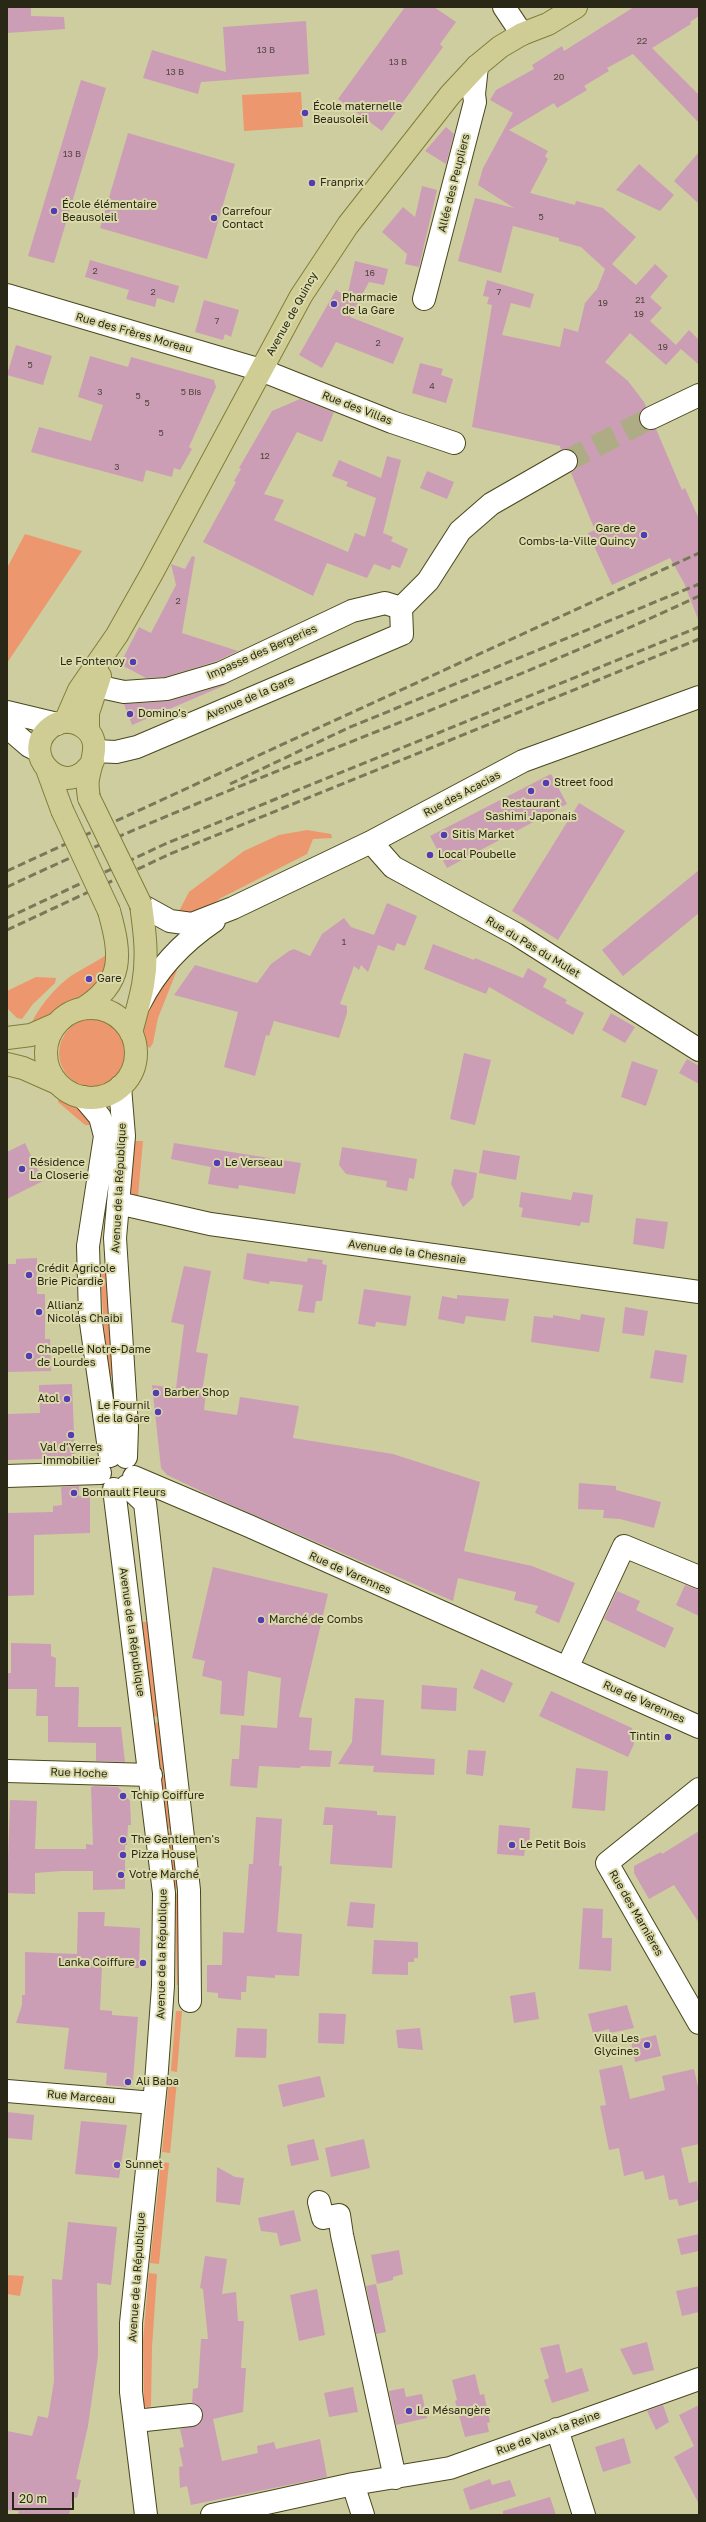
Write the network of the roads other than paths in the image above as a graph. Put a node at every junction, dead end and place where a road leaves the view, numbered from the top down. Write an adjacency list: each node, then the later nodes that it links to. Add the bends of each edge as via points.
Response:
1 (504, 7): 4 (street)
2 (548, 7): 4 (main road, Avenue de Quincy, via 541,11)
3 (576, 7): 4 (main road, Avenue de Quincy, via 548,24)
4 (522, 34): 5 (main road, Avenue de Quincy, via 500,47)
5 (477, 66): 7 (street, Allée des Peupliers, via 475,102); 8 (main road, Avenue de Quincy, via 421,130 317,269)
6 (7, 295): 8 (street, Rue des Frères Moreau)
7 (424, 299)
8 (261, 370): 11 (street, Rue des Villas, via 392,422); 14 (main road, Avenue de Quincy)
9 (699, 395): 10 (street)
10 (651, 418)
11 (454, 442)
12 (566, 461): 13 (street, via 491,504 460,531 428,581)
13 (401, 608): 15 (street, Impasse des Bergeries, via 385,603 352,611 221,673 176,687 124,692); 20 (street, Avenue de la Gare, via 402,634 137,747 116,752)
14 (117, 635): 15 (main road, Avenue de Quincy); 18 (main road, Avenue de Quincy)
15 (96, 686): 20 (main road, Avenue de Quincy, via 88,713)
16 (699, 697): 22 (street, Rue des Acacias, via 523,761)
17 (7, 712): 18 (street)
18 (61, 723): 20 (main road, via 77,724); 21 (main road, via 44,735)
19 (7, 727): 21 (street)
20 (92, 747): 21 (main road, via 88,769 72,778 58,776); 23 (main road, Avenue de Quincy, bridge, via 88,780 89,798)
21 (43, 760): 25 (main road, bridge, via 62,810 109,911 118,951 114,977 99,999)
22 (371, 842): 24 (street, Rue des Acacias); 30 (street, Rue du Pas du Mulet, via 393,867 516,934)
23 (141, 906): 24 (street, Rue des Acacias, via 161,918 182,924 192,924); 26 (main road, via 146,938 146,960)
24 (233, 908): 26 (street, Rue des Acacias, via 195,933 173,955 148,987)
25 (82, 1009): 27 (main road, via 68,1014); 28 (main road, via 97,1008 111,1013 123,1021)
26 (136, 1012): 28 (main road)
27 (56, 1024): 29 (main road, via 31,1035); 32 (main road, via 46,1047 50,1072)
28 (131, 1033): 33 (main road, via 136,1048 135,1062 130,1076)
29 (7, 1038)
30 (699, 1050)
31 (7, 1064): 32 (main road)
32 (58, 1083): 34 (main road, via 69,1092)
33 (120, 1088): 34 (main road, via 96,1098); 35 (street, Avenue de la République, via 124,1136)
34 (83, 1097): 37 (street, Avenue de la République, via 100,1117 105,1136 88,1246 90,1316)
35 (118, 1203): 36 (street, Avenue de la Chesnaie, via 210,1224); 37 (street, Avenue de la République, via 115,1238 126,1427)
36 (699, 1292)
37 (118, 1473): 38 (street); 40 (street, Rue de Varennes); 43 (street, Avenue de la République); 45 (street, via 145,1503 189,1890)
38 (7, 1476)
39 (699, 1577): 40 (street, via 624,1546)
40 (567, 1668): 41 (street, Rue de Varennes)
41 (699, 1727)
42 (7, 1771): 43 (street, Rue Hoche)
43 (151, 1775): 48 (street, Avenue de la République, via 164,1893 163,1986)
44 (699, 1789): 46 (street, Rue des Marnières, via 608,1862)
45 (190, 2001)
46 (699, 2023)
47 (7, 2091): 48 (street, Rue Marceau)
48 (154, 2103): 52 (street, Avenue de la République, via 131,2323 131,2392)
49 (319, 2202): 54 (street, via 323,2218 339,2215)
50 (699, 2379): 53 (street, Rue de Vaux la Reine)
51 (191, 2415): 52 (street)
52 (136, 2421): 56 (street, Avenue de la République)
53 (557, 2429): 54 (street, Rue de Vaux la Reine, via 450,2468); 59 (street)
54 (395, 2478): 55 (street, Rue de Vaux la Reine)
55 (353, 2484): 57 (street, Rue de Vaux la Reine); 58 (street)
56 (146, 2515)
57 (212, 2515)
58 (363, 2515)
59 (584, 2515)

